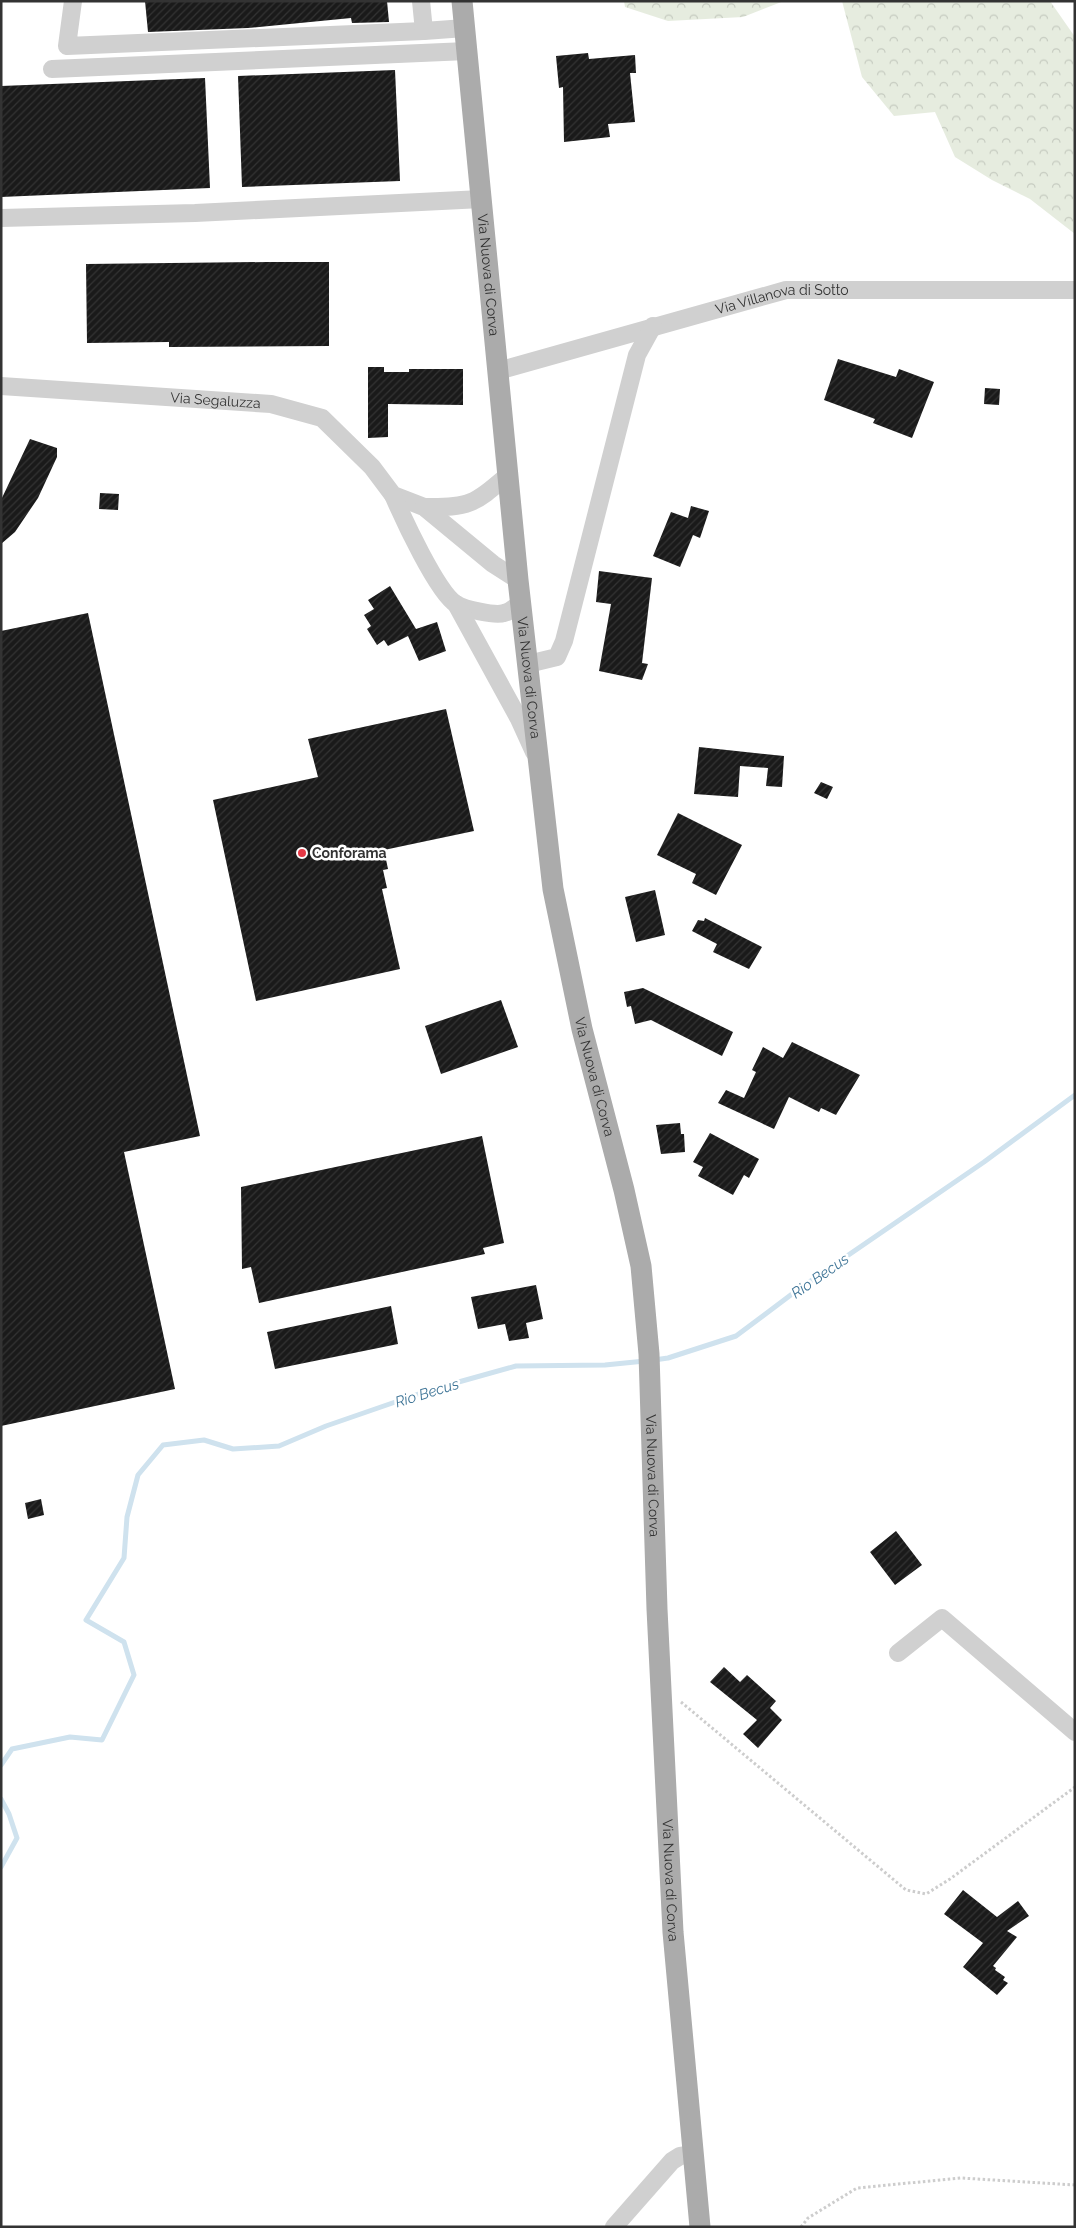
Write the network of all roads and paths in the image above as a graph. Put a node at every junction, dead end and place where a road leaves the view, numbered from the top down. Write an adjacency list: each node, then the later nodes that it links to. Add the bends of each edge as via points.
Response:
1 (73, 1): 5 (street, via 67,46)
2 (421, 1): 5 (street)
3 (462, 1): 4 (main road, Via Nuova di Corva)
4 (465, 28): 5 (street); 6 (main road, Via Nuova di Corva)
5 (424, 31)
6 (467, 51): 7 (street); 8 (main road, Via Nuova di Corva)
7 (52, 69)
8 (482, 199): 9 (street); 12 (main road, Via Nuova di Corva)
9 (1, 218)
10 (1075, 290): 11 (street, Via Villanova di Sotto, via 786,290)
11 (653, 326): 12 (street, Via Villanova di Sotto); 20 (street, via 637,355 564,641 557,657)
12 (498, 371): 14 (main road, Via Nuova di Corva)
13 (1, 386): 15 (street, Via Segaluzza, via 271,404 322,418 372,467)
14 (508, 475): 16 (street, via 478,500 455,508); 17 (main road, Via Nuova di Corva)
15 (392, 495): 16 (street); 19 (street, Via Segaluzza, via 411,535 445,592)
16 (424, 507): 17 (street, via 493,564)
17 (518, 580): 18 (main road, Via Nuova di Corva)
18 (521, 603): 19 (street, via 505,613 490,614); 20 (main road, Via Nuova di Corva)
19 (456, 604): 21 (street, Via Segaluzza, via 519,719)
20 (528, 664): 21 (main road, Via Nuova di Corva)
21 (539, 763): 23 (main road, Via Nuova di Corva, via 553,889 582,1029 641,1266 650,1354)
22 (898, 1653): 24 (street, via 942,1618)
23 (662, 1686): 25 (path, via 906,1890 926,1894 950,1880); 26 (main road, Via Nuova di Corva, via 674,1932)
24 (1075, 1732)
25 (1075, 1787)
26 (694, 2154): 28 (street, via 672,2161); 29 (main road, Via Nuova di Corva)
27 (1075, 2185): 30 (path, via 961,2178 857,2188 808,2218)
28 (614, 2227)
29 (700, 2227)
30 (801, 2227)

